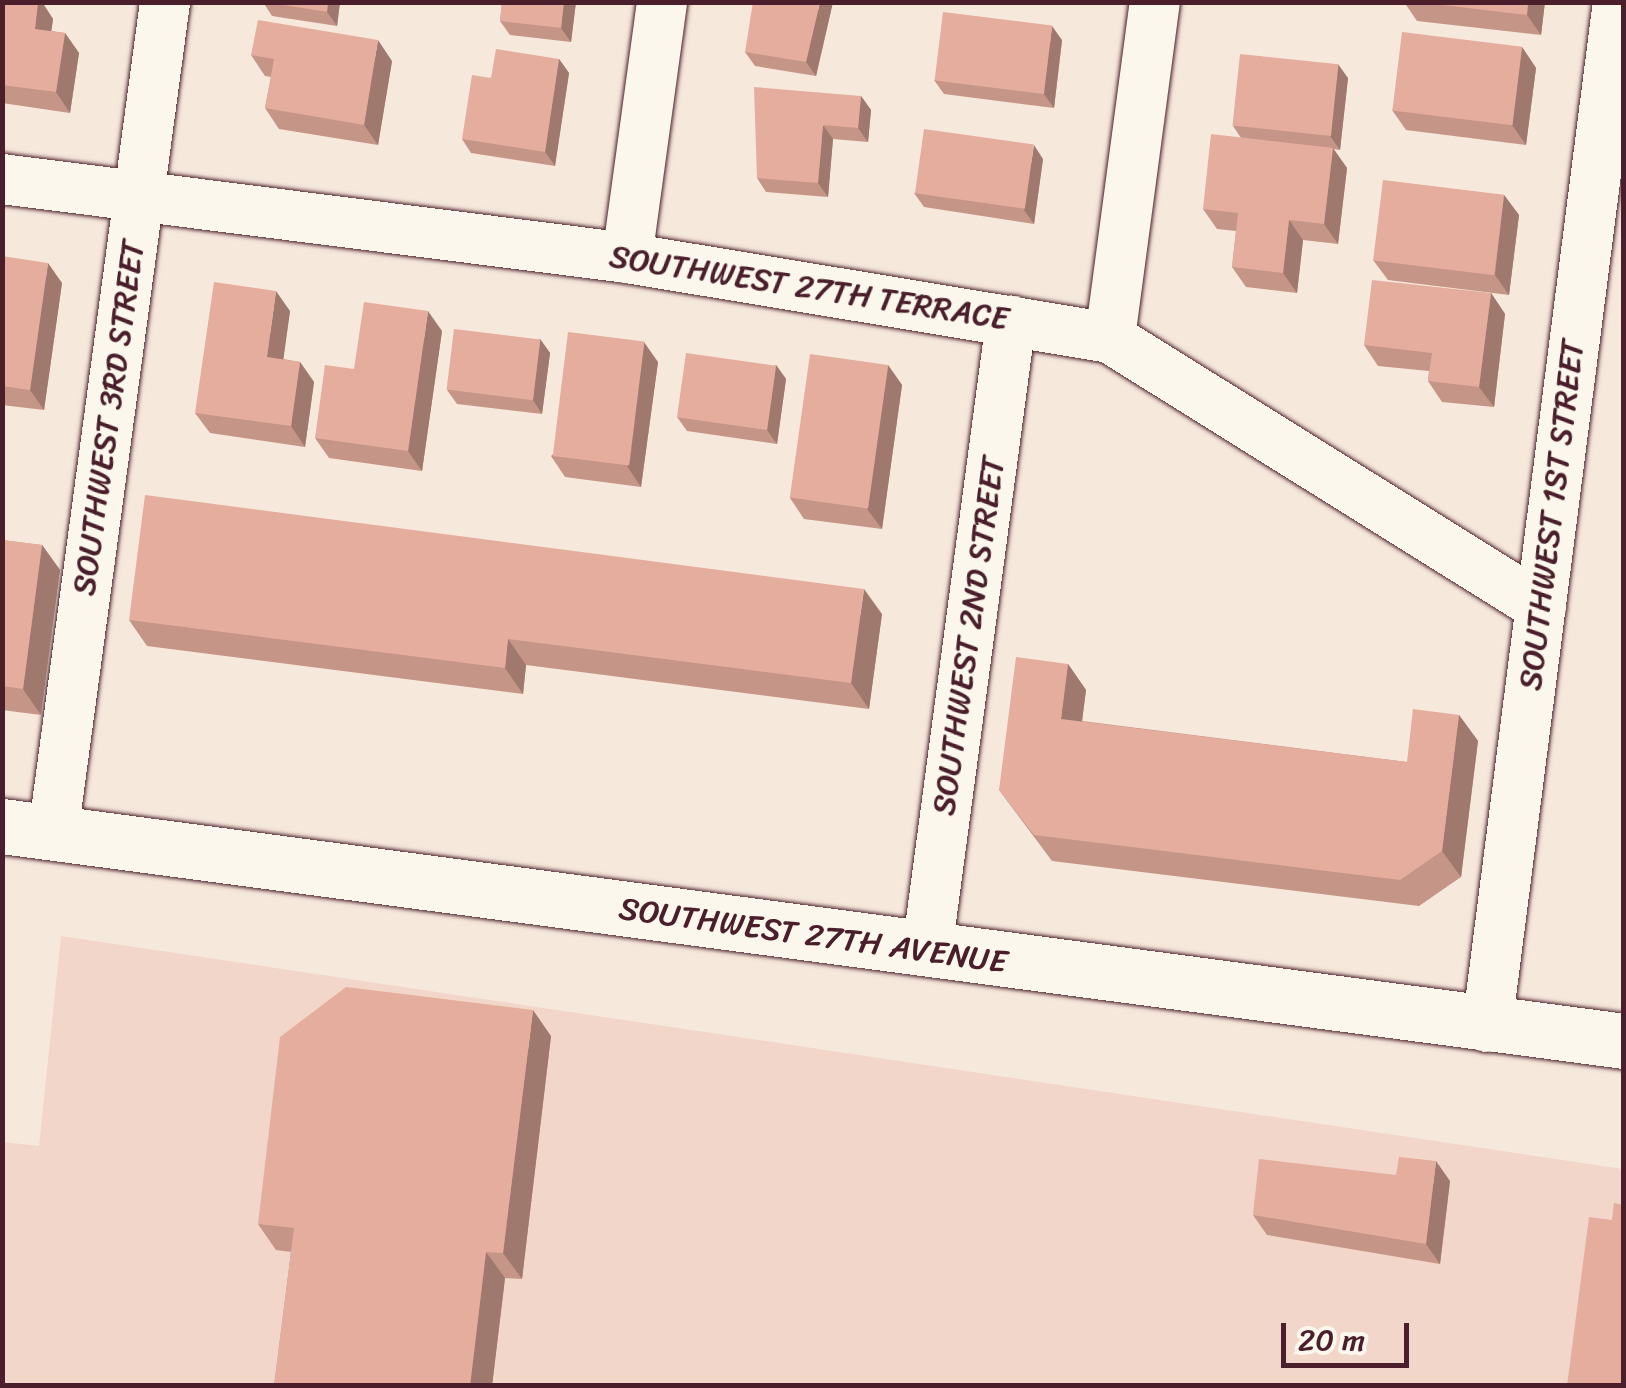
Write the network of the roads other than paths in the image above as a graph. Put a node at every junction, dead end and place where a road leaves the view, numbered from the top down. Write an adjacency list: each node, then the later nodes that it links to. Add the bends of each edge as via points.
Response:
1 (165, 2): 6 (street, SOUTHWEST 3RD STREET)
2 (662, 2): 7 (street)
3 (1155, 2): 9 (street)
4 (1618, 2): 10 (street, SOUTHWEST 1ST STREET)
5 (2, 179): 6 (street, SOUTHWEST 27TH TERRACE)
6 (139, 191): 7 (street, SOUTHWEST 27TH TERRACE); 11 (street, SOUTHWEST 3RD STREET)
7 (627, 258): 8 (street, SOUTHWEST 27TH TERRACE)
8 (1011, 321): 9 (street, SOUTHWEST 27TH TERRACE); 12 (street, SOUTHWEST 2ND STREET)
9 (1110, 338): 10 (street, SOUTHWEST 27TH TERRACE)
10 (1540, 607): 13 (street, SOUTHWEST 1ST STREET)
11 (28, 830): 12 (street, SOUTHWEST 27TH AVENUE)
12 (927, 951): 13 (street, SOUTHWEST 27TH AVENUE)
13 (1486, 1027): 14 (street, SOUTHWEST 27TH AVENUE)
14 (1624, 1040)

